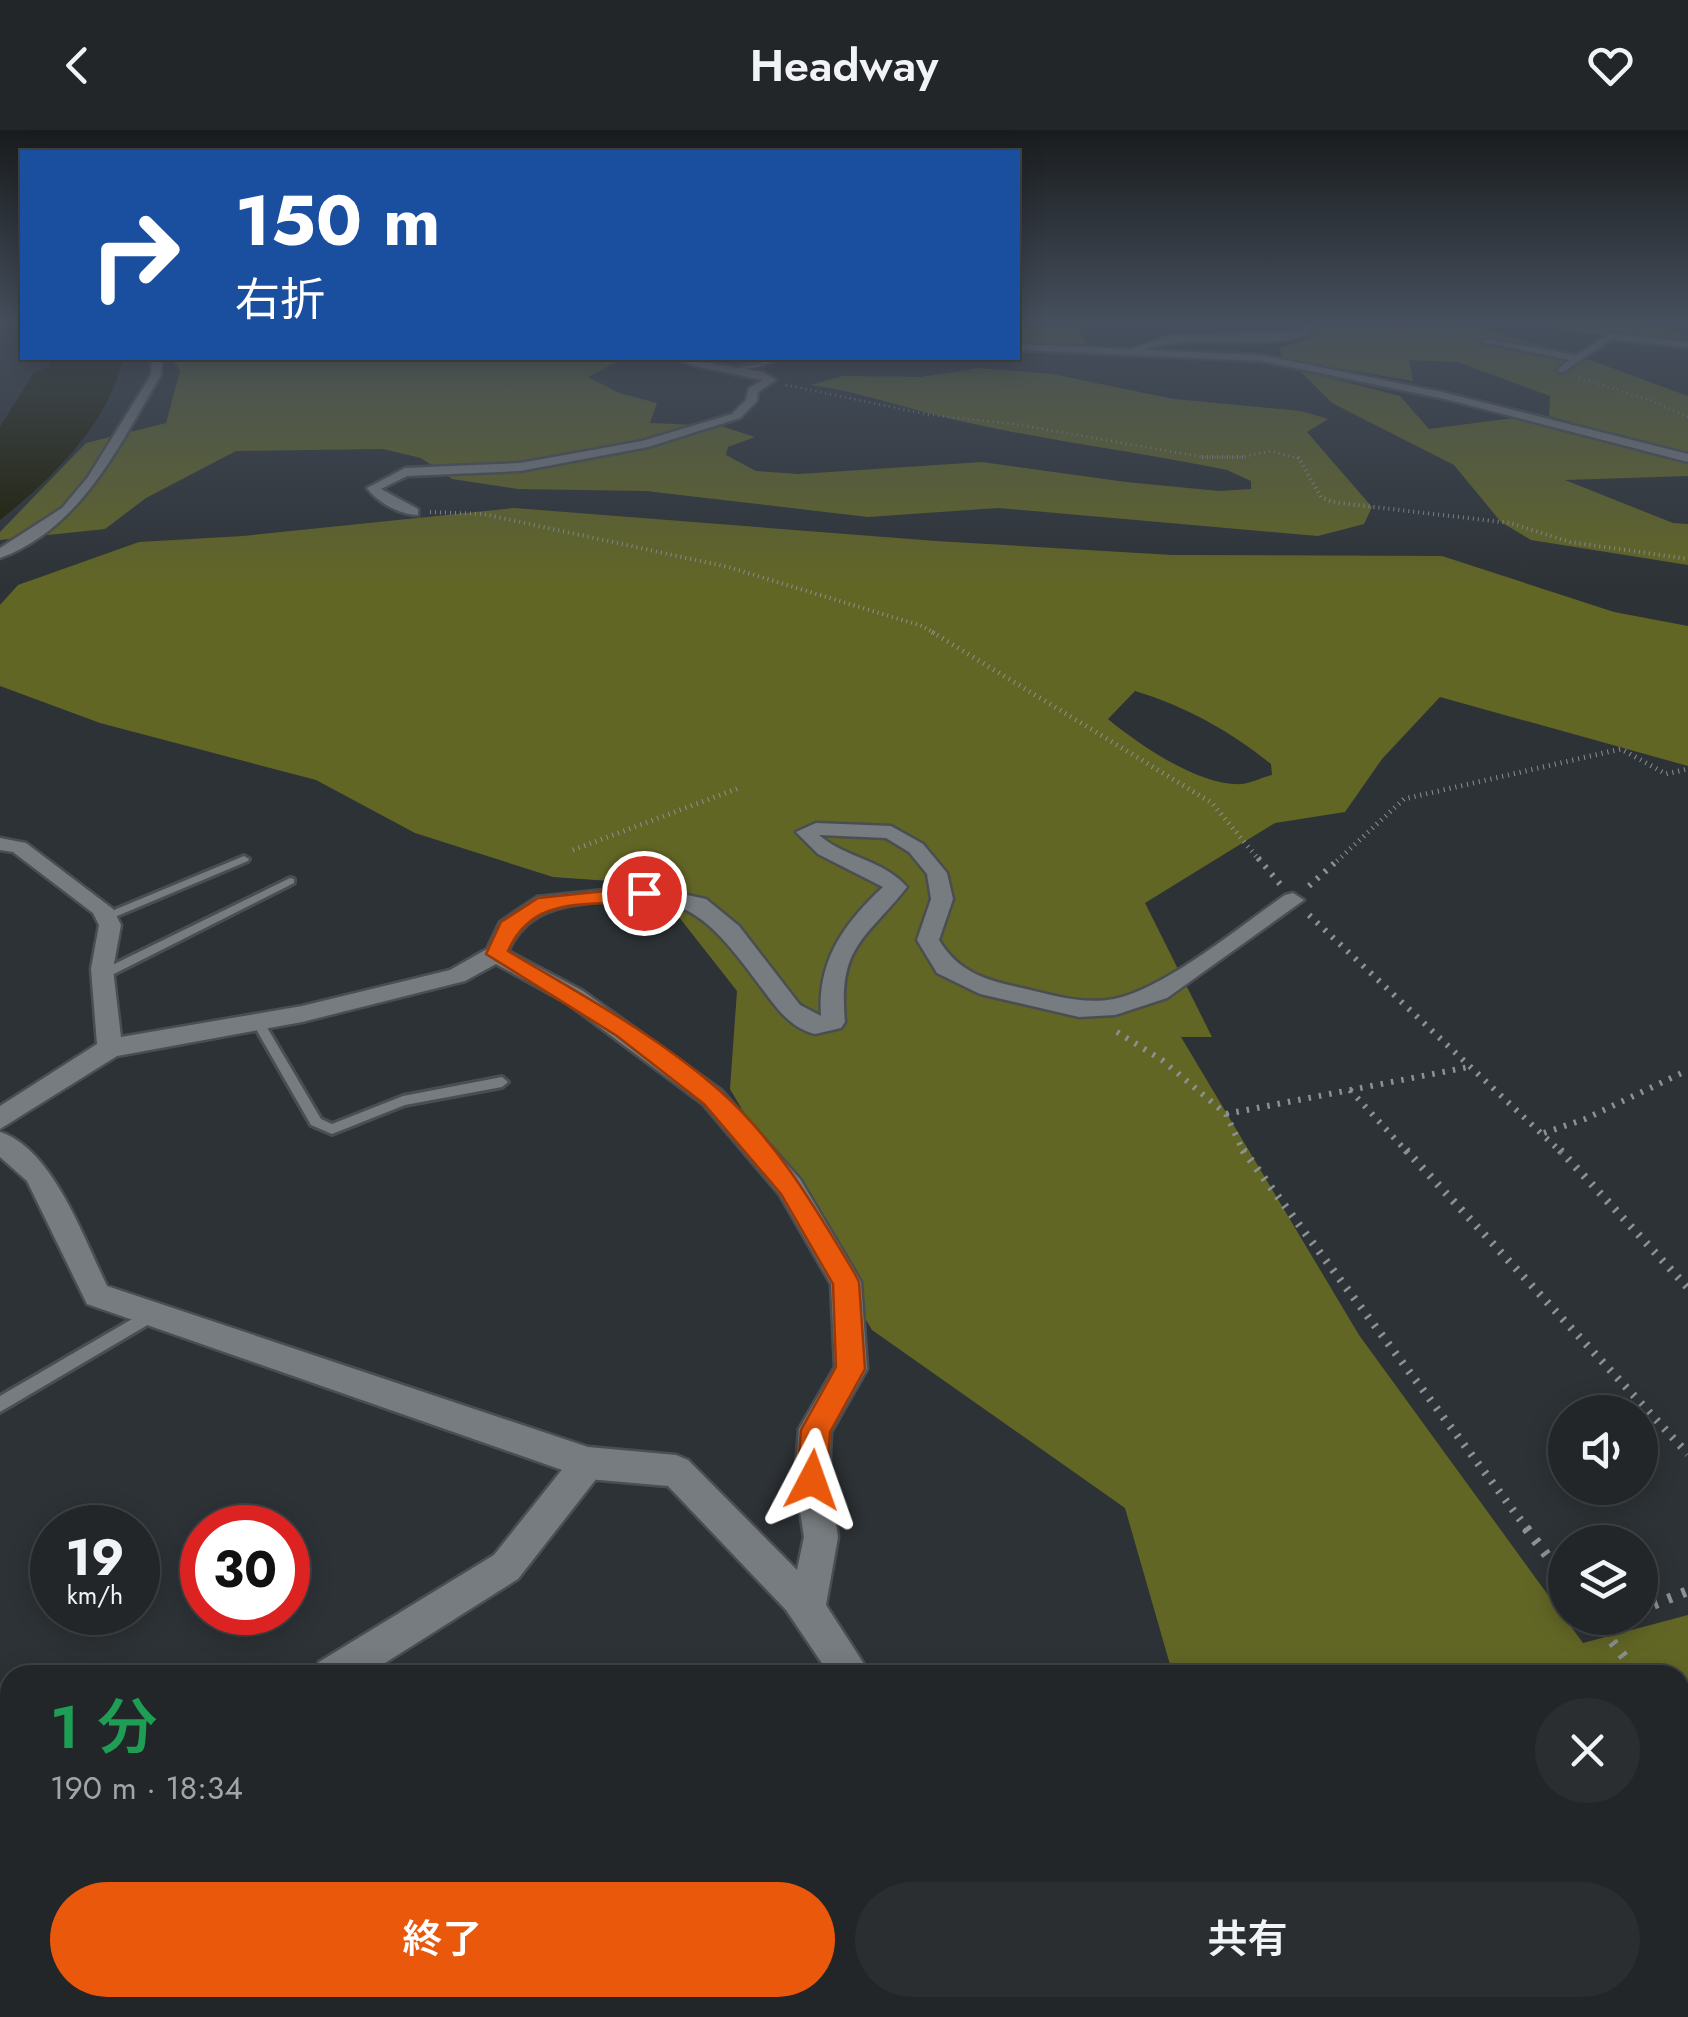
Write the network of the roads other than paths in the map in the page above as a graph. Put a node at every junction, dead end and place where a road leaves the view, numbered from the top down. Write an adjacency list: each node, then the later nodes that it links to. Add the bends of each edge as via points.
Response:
1 (135, 410): 6 (street, via 67,511)
2 (742, 410): 5 (street, via 644,444 520,467 405,472 373,488)
3 (1495, 410): 4 (street)
4 (1688, 458)
5 (414, 512)
6 (0, 554)
7 (0, 844): 11 (street, via 19,848)
8 (244, 859): 11 (lane)
9 (290, 881): 13 (lane)
10 (1293, 900): 12 (street, via 1159,992 1115,1008 1079,1010 988,988 945,968 928,940 942,899 937,872 916,848 890,832 806,832 817,848 871,869 896,887 861,920 833,967 833,1022 815,1026 792,1010 731,931 698,904 644,893 545,902 508,927)
11 (106, 917): 13 (street)
12 (496, 954): 14 (street, via 457,976); 22 (street, via 625,1030 712,1098 790,1187 846,1282 850,1369 815,1430 812,1480 822,1538)
13 (102, 975): 15 (street)
14 (258, 1022): 15 (street); 16 (lane, via 316,1122 332,1130 403,1102)
15 (110, 1048): 17 (street)
16 (502, 1082)
17 (0, 1119)
18 (0, 1142): 19 (street, via 37,1174 97,1295)
19 (154, 1314): 20 (lane); 21 (street)
20 (0, 1405)
21 (588, 1464): 22 (street, via 676,1471); 23 (street, via 506,1568)
22 (807, 1608): 24 (street)
23 (348, 1665)
24 (845, 1665)

